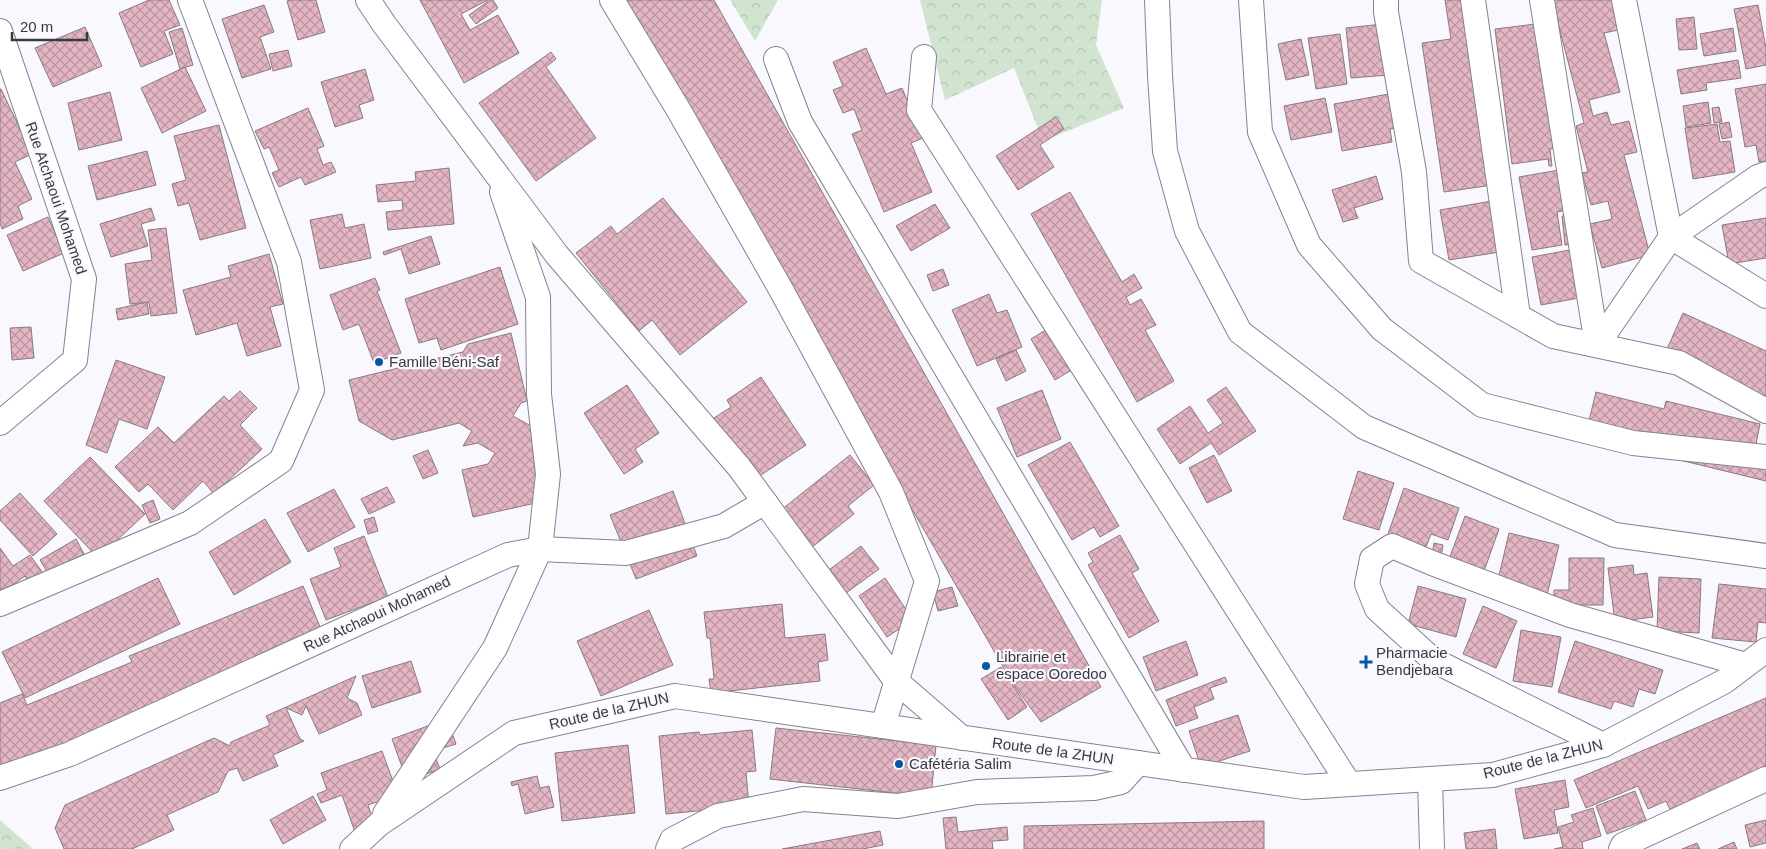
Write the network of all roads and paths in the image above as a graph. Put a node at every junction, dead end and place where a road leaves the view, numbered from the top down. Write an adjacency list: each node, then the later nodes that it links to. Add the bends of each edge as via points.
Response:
1 (190, 0): 25 (street, via 289,262 312,390 280,461 190,523)
2 (368, 0): 13 (street)
3 (612, 0): 28 (street, via 774,278 894,500 927,580)
4 (1158, 0): 24 (street, via 1165,151 1187,231 1240,332 1364,427 1615,535)
5 (1251, 0): 21 (street, via 1260,132 1310,245 1382,329 1482,405 1633,443)
6 (1386, 0): 17 (street, via 1414,172 1420,261)
7 (1473, 0): 17 (street)
8 (1542, 0): 18 (street)
9 (1624, 0): 15 (street)
10 (0, 31): 20 (street, Rue Atchaoui Mohamed, via 84,279 75,360)
11 (924, 57): 37 (street, via 919,110)
12 (776, 59): 33 (street, via 800,122)
13 (496, 173): 22 (street, via 557,255 740,467); 23 (street, via 538,297 539,394 548,474)
14 (1763, 178): 15 (street)
15 (1671, 237): 16 (street); 18 (street)
16 (1766, 296)
17 (1518, 316): 18 (street, via 1553,336)
18 (1596, 345): 19 (street, via 1679,363)
19 (1766, 411)
20 (0, 423)
21 (1766, 457)
22 (765, 502): 23 (street, Rue Atchaoui Mohamed, via 724,526 626,553); 28 (street)
23 (540, 549): 34 (street, Rue Atchaoui Mohamed, via 508,555 70,754); 38 (street, via 495,648)
24 (1766, 556)
25 (0, 604)
26 (1766, 650): 27 (street, Route de la ZHUN)
27 (1746, 665): 31 (street, Route de la ZHUN, via 1725,681); 31 (street, via 1570,615 1392,546 1372,559 1367,584 1377,609 1433,660)
28 (896, 681): 29 (street); 30 (street)
29 (883, 726): 30 (street, Route de la ZHUN); 38 (street, Route de la ZHUN, via 675,696 514,733)
30 (962, 738): 32 (street, Route de la ZHUN)
31 (1604, 745): 35 (street, Route de la ZHUN, via 1493,775)
32 (1138, 763): 33 (street, Route de la ZHUN); 39 (street, via 1121,782 1094,788 977,792 898,806 803,799 718,816)
33 (1184, 770): 37 (street, Route de la ZHUN, via 1304,787)
34 (0, 778)
35 (1430, 779): 37 (street, Route de la ZHUN); 42 (street)
36 (1766, 779): 43 (street)
37 (1349, 784)
38 (379, 824): 40 (street, Route de la ZHUN)
39 (670, 845): 41 (street)
40 (352, 849)
41 (650, 849)
42 (1432, 849)
43 (1620, 849)

